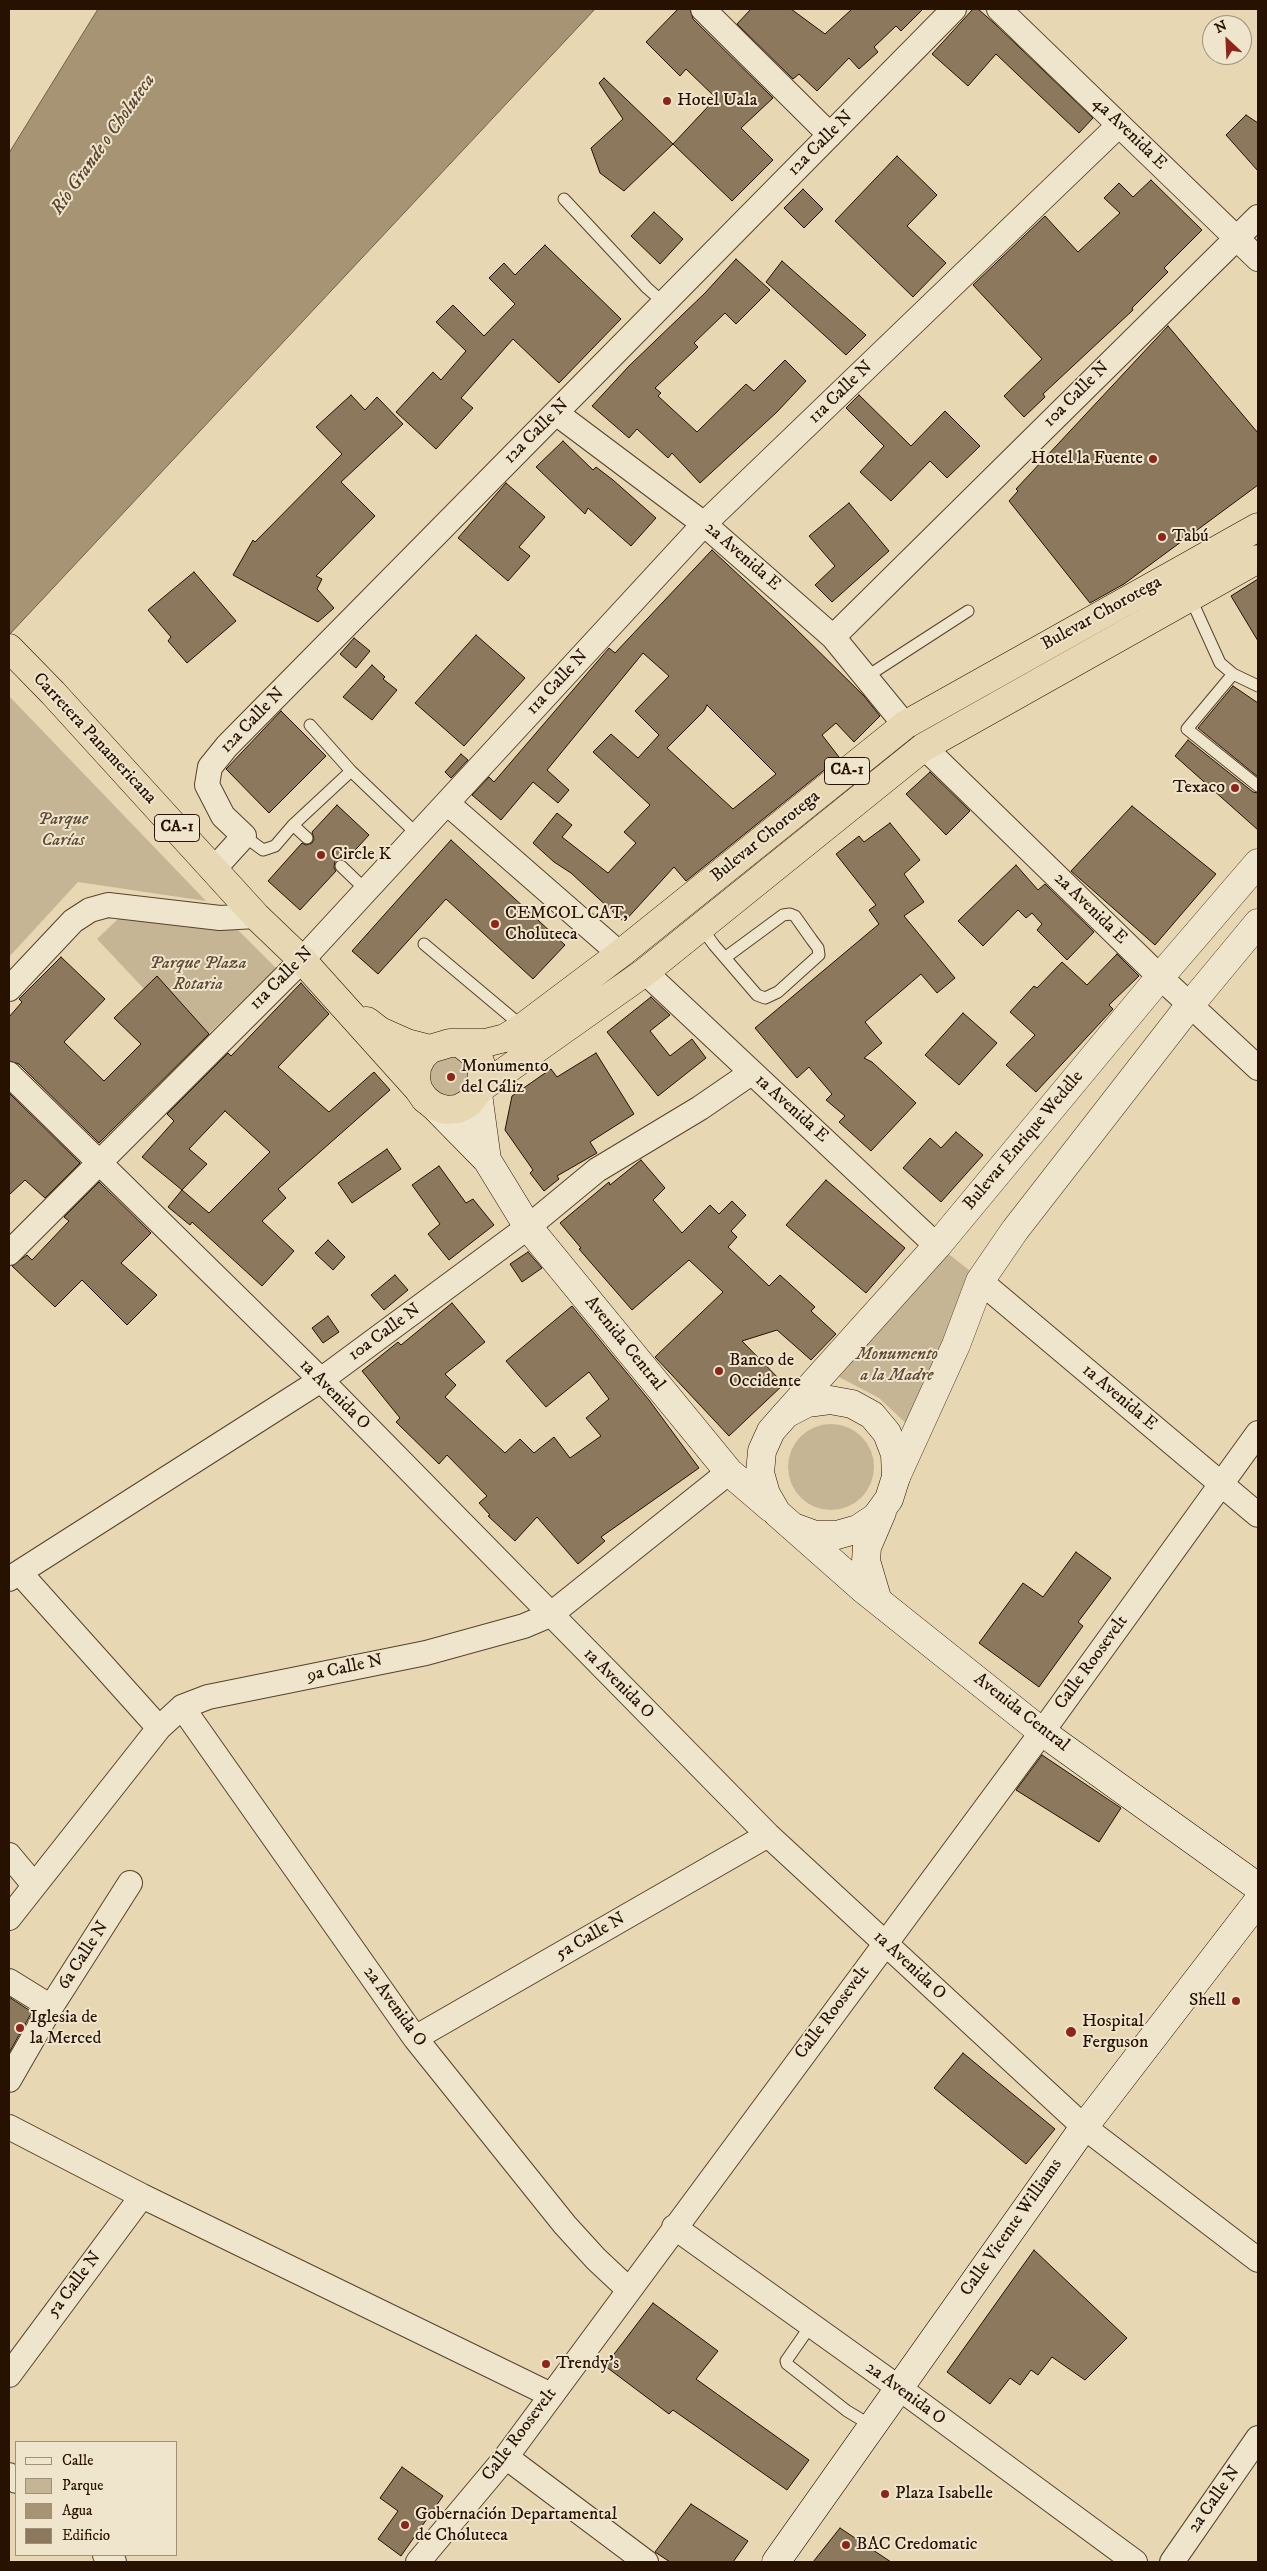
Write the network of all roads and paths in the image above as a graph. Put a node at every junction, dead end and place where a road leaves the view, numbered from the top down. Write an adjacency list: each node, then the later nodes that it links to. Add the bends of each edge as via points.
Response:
1 (703, 9): 5 (street)
2 (954, 9): 5 (street, 12a Calle N)
3 (999, 9): 4 (street, 4a Avenida E)
4 (1120, 125): 8 (street, 4a Avenida E); 12 (street, 11a Calle N)
5 (830, 135): 10 (street, 12a Calle N)
6 (564, 199): 10 (lane)
7 (1258, 217): 8 (street, 10a Calle N)
8 (1236, 238): 9 (street, 4a Avenida E); 17 (street, 10a Calle N)
9 (1258, 259)
10 (664, 303): 11 (street, 12a Calle N)
11 (556, 413): 12 (street, 2a Avenida E); 32 (street, 12a Calle N, via 227,746 210,767 207,784 223,816)
12 (704, 524): 17 (street, 2a Avenida E); 27 (street, 11a Calle N)
13 (1258, 527): 23 (highway, Bulevar Chorotega / CA-1)
14 (1258, 559): 15 (highway, Bulevar Chorotega / CA-1)
15 (1190, 598): 19 (lane, via 1220,663); 24 (highway, Bulevar Chorotega / CA-1)
16 (968, 611): 20 (lane)
17 (833, 637): 20 (street, 2a Avenida E)
18 (9, 648): 36 (highway, Carretera Panamericana / CA-1)
19 (1233, 674): 21 (lane); 26 (lane, via 1188,729)
20 (866, 677): 23 (street, 2a Avenida E)
21 (1258, 686)
22 (310, 725): 25 (lane)
23 (905, 725): 28 (highway, Bulevar Chorotega / CA-1)
24 (924, 747): 30 (highway, Bulevar Chorotega / CA-1); 46 (street, 2a Avenida E)
25 (351, 771): 29 (lane); 31 (lane)
26 (1258, 786)
27 (447, 803): 31 (street, 11a Calle N); 42 (street)
28 (803, 806): 30 (highway); 42 (highway, Bulevar Chorotega / CA-1)
29 (293, 825): 32 (lane, via 274,846 264,850); 33 (lane)
30 (822, 829): 40 (highway, Bulevar Chorotega / CA-1)
31 (418, 835): 37 (street, 11a Calle N)
32 (244, 836): 36 (street)
33 (307, 838)
34 (1258, 863): 46 (main road, Bulevar Enrique Weddle)
35 (341, 866): 37 (lane)
36 (214, 869): 38 (highway, Carretera Panamericana / CA-1)
37 (367, 891): 44 (street, 11a Calle N)
38 (256, 916): 44 (highway, Carretera Panamericana / CA-1); 48 (street, via 220,918 108,906 90,910 73,921)
39 (1258, 923): 49 (main road)
40 (701, 927): 43 (lane); 45 (highway, Bulevar Chorotega / CA-1)
41 (424, 944): 50 (lane)
42 (620, 954): 50 (highway, Bulevar Chorotega / CA-1)
43 (726, 957): 43 (lane, via 757,995 765,998 778,992 819,955 818,948 795,916 790,914 784,915)
44 (302, 960): 47 (highway, Carretera Panamericana / CA-1); 59 (street, 11a Calle N)
45 (645, 972): 54 (street, 1a Avenida E); 56 (highway, Bulevar Chorotega / CA-1)
46 (1160, 977): 49 (street, 2a Avenida E); 61 (main road, Bulevar Enrique Weddle)
47 (322, 983): 52 (highway, Carretera Panamericana / CA-1, via 380,1031); 57 (highway, Carretera Panamericana / CA-1)
48 (9, 988)
49 (1190, 1005): 53 (street, 2a Avenida E); 63 (main road, via 1015,1230)
50 (523, 1027): 51 (highway, Bulevar Chorotega / CA-1, via 506,1038)
51 (461, 1044): 52 (highway, CA-1, via 439,1044); 56 (highway, via 480,1062 483,1078)
52 (430, 1049): 57 (highway, via 417,1067)
53 (1258, 1068)
54 (751, 1073): 60 (street, 10a Calle N, via 597,1170); 61 (street, 1a Avenida E)
55 (9, 1074): 59 (street, 1a Avenida O)
56 (479, 1091): 57 (highway, CA-1, via 469,1103 458,1109 446,1110); 58 (main road, Avenida Central)
57 (426, 1098): 58 (main road, Avenida Central)
58 (487, 1160): 60 (main road, Avenida Central)
59 (99, 1161): 62 (street, 11a Calle N); 64 (street, 1a Avenida O)
60 (528, 1227): 64 (street, 10a Calle N); 67 (main road, Avenida Central)
61 (937, 1246): 65 (main road, Bulevar Enrique Weddle)
62 (9, 1253)
63 (980, 1281): 68 (street, 1a Avenida E); 69 (main road, via 956,1345)
64 (320, 1380): 72 (street, 10a Calle N); 74 (street, 1a Avenida O)
65 (779, 1423): 67 (main road, Bulevar Enrique Weddle); 69 (main road, via 807,1403 830,1400 852,1404 872,1415 887,1433 895,1454); 71 (main road, via 762,1452 760,1473 766,1494)
66 (1258, 1433): 68 (street, Calle Roosevelt)
67 (729, 1472): 71 (main road, Avenida Central); 74 (street, 9a Calle N)
68 (1221, 1485): 70 (street, 1a Avenida E); 77 (street, Calle Roosevelt)
69 (893, 1488): 71 (main road, via 876,1517 851,1531 815,1535); 73 (main road, via 868,1547 866,1561)
70 (1258, 1515)
71 (785, 1520): 73 (main road, Avenida Central)
72 (15, 1576): 76 (street)
73 (877, 1598): 77 (main road, Avenida Central)
74 (550, 1615): 75 (street, 9a Calle N, via 524,1626 426,1652 208,1697); 78 (street, 1a Avenida O)
75 (182, 1707): 76 (street, 9a Calle N); 88 (street, 2a Avenida O)
76 (159, 1728): 81 (street, 9a Calle N)
77 (1042, 1732): 82 (main road, Avenida Central); 85 (street, Calle Roosevelt)
78 (768, 1835): 85 (street, 1a Avenida O); 88 (street, 5a Calle N)
79 (9, 1855): 81 (street)
80 (130, 1883): 87 (street, 6a Calle N)
81 (34, 1885): 84 (street, 9a Calle N)
82 (1258, 1887)
83 (1258, 1901): 91 (main road, Calle Vicente Williams)
84 (9, 1918)
85 (885, 1944): 91 (street, 1a Avenida O); 93 (street, Calle Roosevelt)
86 (9, 1981): 87 (street)
87 (51, 2007): 89 (street, 6a Calle N)
88 (415, 2038): 95 (street, 2a Avenida O, via 565,2224)
89 (9, 2080)
90 (9, 2127): 92 (street)
91 (1084, 2127): 94 (street, 1a Avenida O); 98 (main road, Calle Vicente Williams)
92 (142, 2196): 97 (street, 5a Calle N); 99 (street)
93 (674, 2227): 95 (street, Calle Roosevelt); 96 (street, 2a Avenida O)
94 (1258, 2260)
95 (628, 2289): 99 (street, Calle Roosevelt)
96 (811, 2325): 98 (street, 2a Avenida O); 100 (lane, via 786,2360 787,2364 847,2411)
97 (9, 2375)
98 (899, 2388): 100 (main road, Calle Vicente Williams); 106 (street, 2a Avenida O)
99 (551, 2395): 102 (street, Calle Roosevelt)
100 (872, 2426): 105 (main road, Calle Vicente Williams)
101 (1258, 2438): 107 (street, 2a Calle N)
102 (506, 2456): 103 (street, Calle Roosevelt); 104 (street)
103 (418, 2562)
104 (646, 2562)
105 (776, 2562)
106 (1135, 2562)
107 (1172, 2562)

